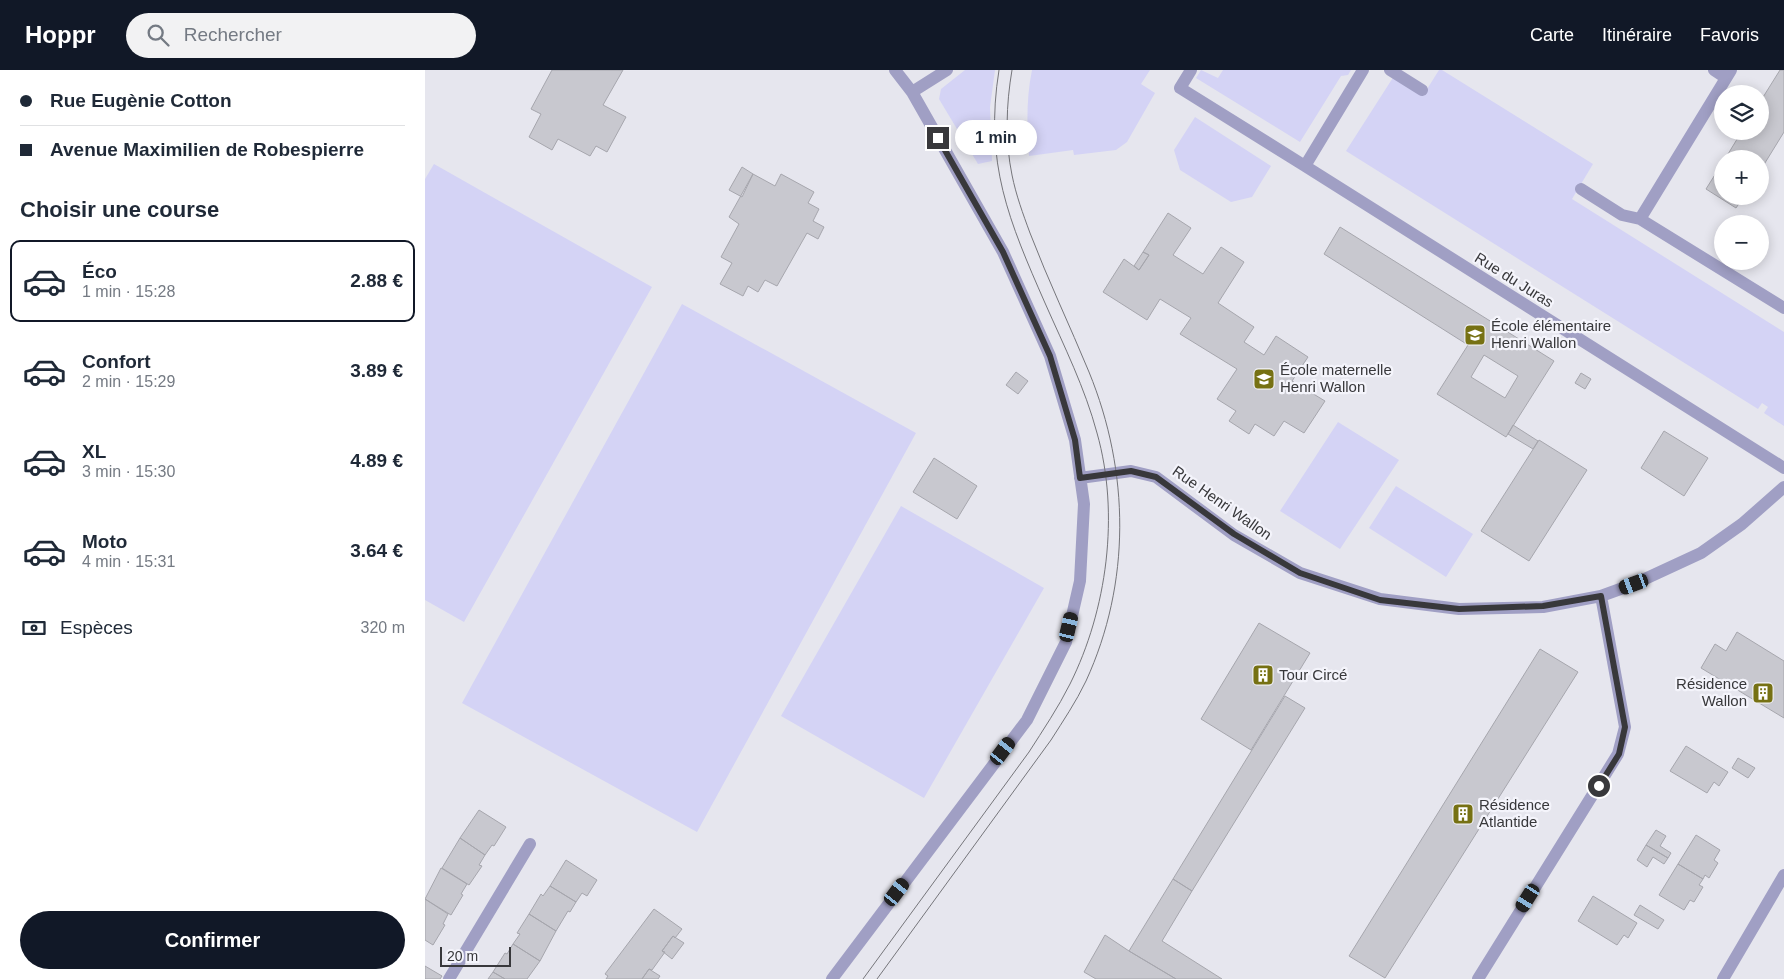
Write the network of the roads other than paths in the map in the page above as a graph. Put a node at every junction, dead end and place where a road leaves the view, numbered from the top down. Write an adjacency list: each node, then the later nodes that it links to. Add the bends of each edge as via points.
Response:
1 (895, 70): 9 (street)
2 (947, 70): 9 (street)
3 (1191, 70): 10 (street, Rue du Juras, via 1180,88)
4 (1363, 70): 10 (street)
5 (1390, 70): 8 (street)
6 (1714, 70): 7 (street)
7 (1729, 74): 12 (street)
8 (1422, 90)
9 (912, 92): 15 (street, via 1003,252 1050,356 1075,440)
10 (1305, 166): 14 (street, Rue du Juras)
11 (1581, 189): 12 (street, via 1622,215)
12 (1640, 220): 13 (street)
13 (1784, 308)
14 (1784, 468)
15 (1080, 478): 17 (street, Rue Henri Wallon, via 1131,471 1156,477 1234,534 1300,573 1380,600 1459,609 1543,606); 21 (street, via 1084,504 1080,581 1066,642 1027,720)
16 (1784, 487): 17 (street, Rue Henri Wallon, via 1743,524 1701,553)
17 (1601, 596): 22 (street, via 1625,727 1619,754)
18 (530, 844): 20 (street)
19 (1784, 875): 23 (street)
20 (449, 979)
21 (832, 979)
22 (1478, 979)
23 (1723, 979)

